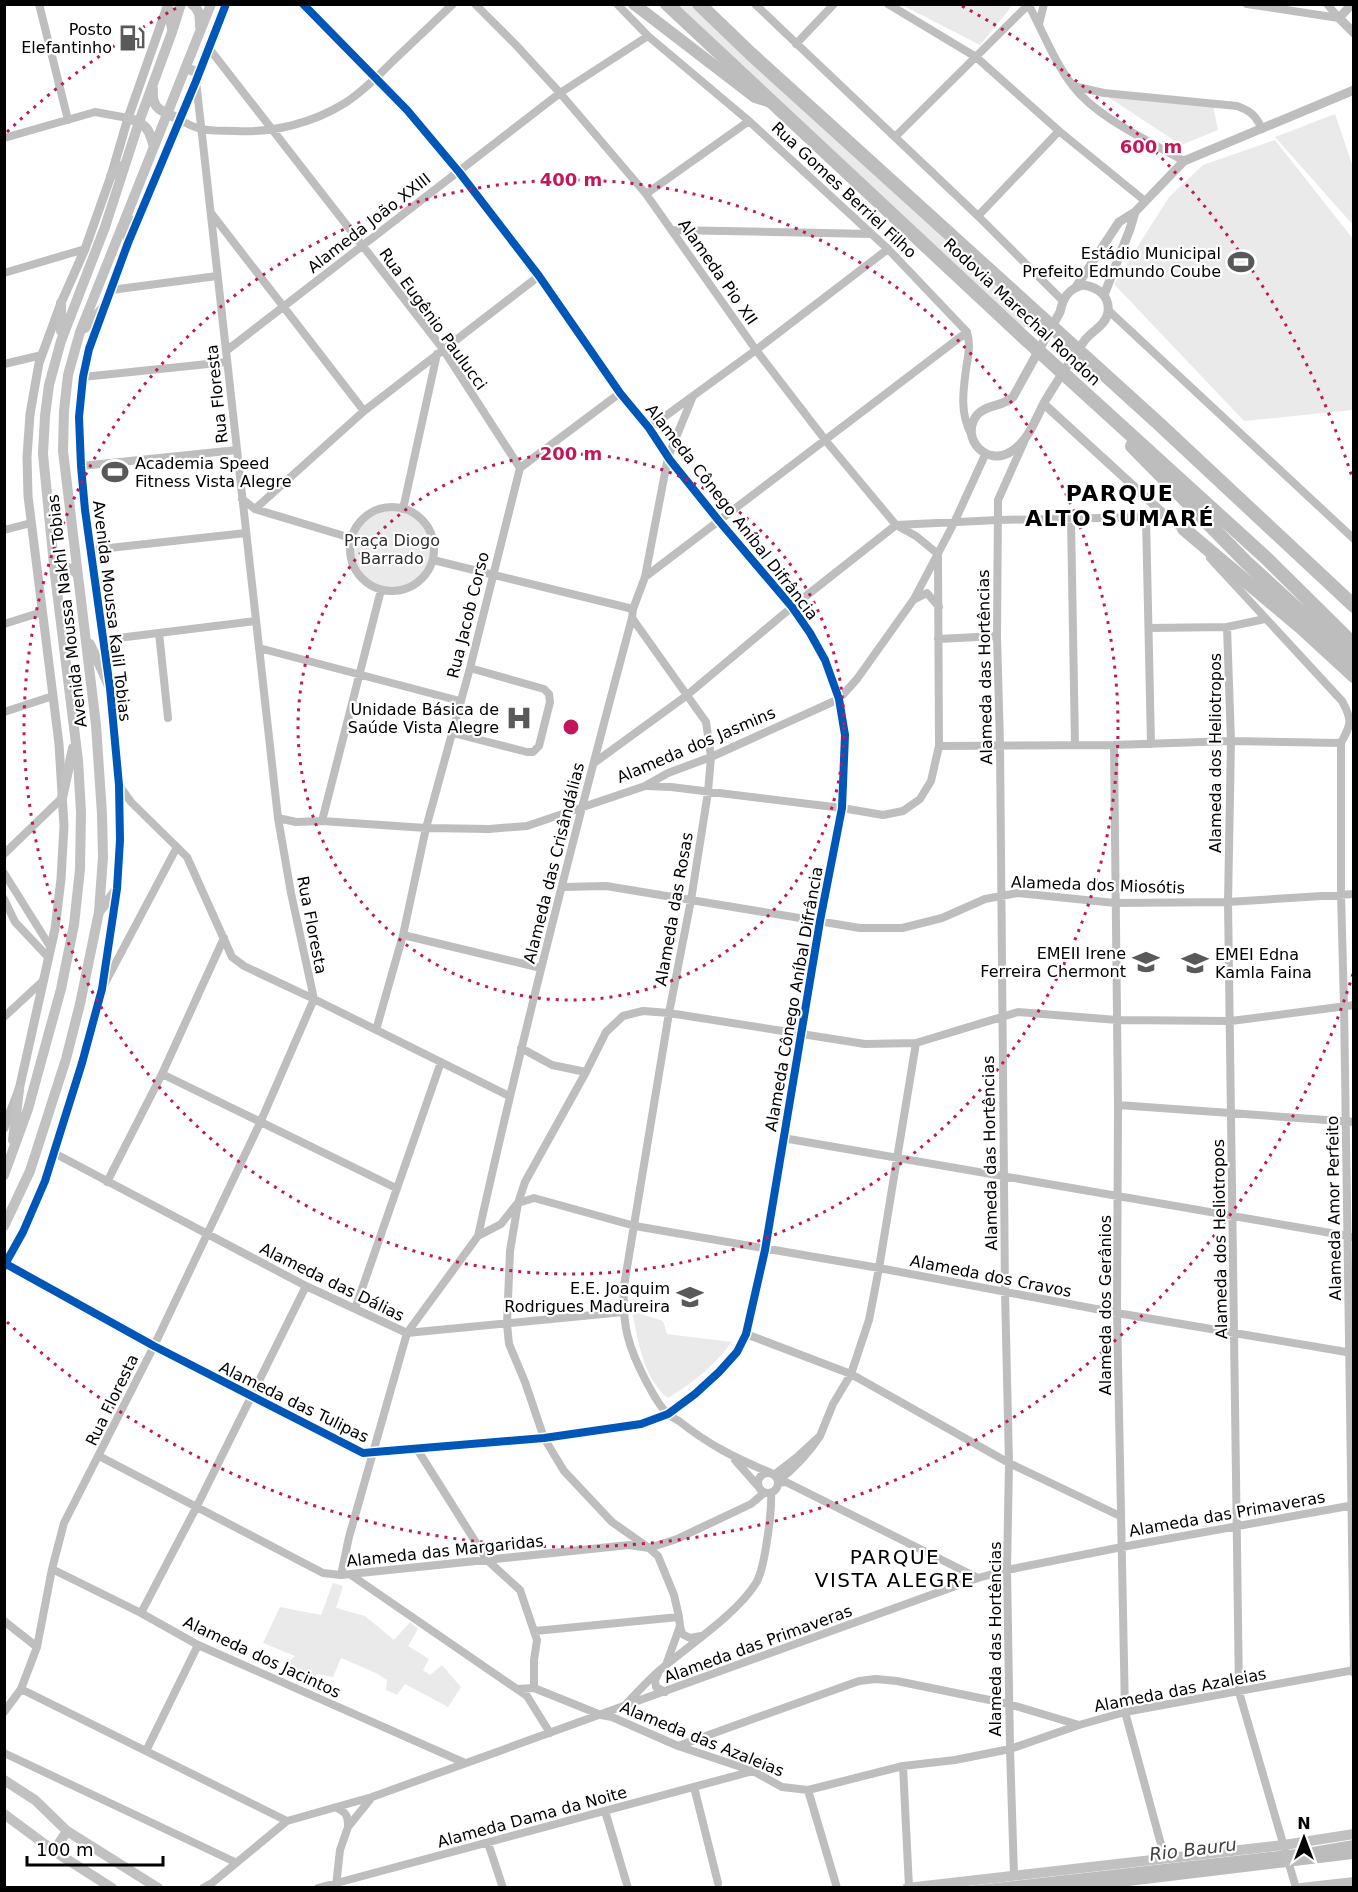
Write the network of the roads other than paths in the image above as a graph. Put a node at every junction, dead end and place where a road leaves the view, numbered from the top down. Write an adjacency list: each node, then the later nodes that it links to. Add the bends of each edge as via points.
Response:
1 (39, 4): 46 (street)
2 (181, 4): 26 (main road, Avenida Moussa Nakhl Tobias)
3 (192, 4): 28 (main road, via 200,18)
4 (211, 4): 28 (main road, Avenida Moussa Nakhl Tobias)
5 (226, 4): 31 (street, Avenida Moussa Kalil Tobias)
6 (303, 4): 35 (street, Alameda Cônego Aníbal Difrância)
7 (453, 4): 35 (street)
8 (475, 4): 39 (street, Alameda Pio XII)
9 (617, 4): 29 (street, Rua Gomes Berriel Filho)
10 (634, 4): 41 (highway, via 755,97)
11 (667, 4): 41 (highway, Rodovia Marechal Rondon)
12 (699, 4): 134 (highway, Rodovia Marechal Rondon)
13 (755, 4): 30 (street)
14 (834, 4): 30 (street)
15 (888, 4): 32 (street)
16 (1015, 4): 23 (street)
17 (1044, 4): 25 (street)
18 (1247, 4): 24 (street)
19 (1327, 4): 24 (street)
20 (1352, 4): 24 (street)
21 (168, 5): 26 (main road); 44 (street)
22 (1028, 5): 23 (street); 25 (street)
23 (1018, 15): 32 (street)
24 (1339, 18): 27 (street)
25 (1039, 24): 37 (street)
26 (172, 32): 36 (main road, Avenida Moussa Nakhl Tobias)
27 (1353, 33)
28 (199, 36): 33 (main road, Avenida Moussa Nakhl Tobias)
29 (648, 36): 39 (street, Alameda João XXIII); 47 (street, Rua Gomes Berriel Filho)
30 (796, 44): 53 (street)
31 (208, 47): 34 (street, Avenida Moussa Kalil Tobias); 51 (street, Rua Eugênio Paulucci)
32 (976, 57): 52 (street); 53 (street)
33 (186, 68): 34 (main road); 43 (main road, Avenida Moussa Nakhl Tobias)
34 (198, 77): 45 (street, Avenida Moussa Kalil Tobias); 50 (street, Rua Floresta)
35 (375, 78): 51 (street, via 345,103 287,128); 58 (street, Alameda Cônego Aníbal Difrância)
36 (153, 82): 43 (main road, via 152,100); 48 (main road, Avenida Moussa Nakhl Tobias)
37 (1073, 86): 40 (street); 42 (street)
38 (1353, 90): 49 (street)
39 (560, 93): 58 (street, Alameda João XXIII); 60 (street, Alameda Pio XII)
40 (1104, 93): 42 (street); 49 (street, via 1237,106 1250,111)
41 (772, 102): 96 (highway, Rodovia Marechal Rondon)
42 (1093, 107): 56 (street)
43 (168, 114): 45 (main road); 55 (main road, Avenida Moussa Nakhl Tobias)
44 (128, 118): 46 (street, via 95,112); 48 (main road); 59 (street)
45 (179, 119): 50 (street); 68 (street, Avenida Moussa Kalil Tobias)
46 (68, 120): 54 (street)
47 (748, 121): 60 (street); 67 (street, Rua Gomes Berriel Filho)
48 (139, 122): 55 (main road, via 148,129); 57 (main road, Avenida Moussa Nakhl Tobias)
49 (1262, 129): 56 (street)
50 (201, 130): 51 (street); 63 (street, Rua Floresta)
51 (272, 130): 69 (street, Rua Eugênio Paulucci)
52 (1059, 131): 61 (street); 65 (street)
53 (895, 137): 65 (street)
54 (4, 138)
55 (154, 147): 62 (main road, Avenida Moussa Nakhl Tobias)
56 (1184, 161): 61 (street)
57 (126, 163): 59 (main road); 85 (main road, Avenida Moussa Nakhl Tobias)
58 (459, 172): 69 (street, Alameda João XXIII); 74 (street, Alameda Cônego Aníbal Difrância)
59 (111, 176): 70 (street)
60 (646, 194): 66 (street, Alameda Pio XII)
61 (1144, 201): 64 (street)
62 (129, 210): 68 (main road); 83 (main road, Avenida Moussa Nakhl Tobias)
63 (210, 212): 73 (street, Rua Floresta); 80 (street)
64 (1135, 212): 75 (street, via 1119,222); 77 (street)
65 (978, 216): 78 (street)
66 (672, 230): 67 (street); 86 (street, Alameda Pio XII)
67 (871, 234): 71 (street, Rua Gomes Berriel Filho)
68 (128, 243): 76 (street, Avenida Moussa Kalil Tobias)
69 (363, 245): 80 (street, Alameda João XXIII); 88 (street, Rua Eugênio Paulucci)
70 (85, 249): 72 (street); 79 (street)
71 (888, 249): 84 (street, Rua Gomes Berriel Filho); 86 (street)
72 (4, 273)
73 (218, 276): 76 (street); 87 (street, Rua Floresta)
74 (539, 276): 88 (street); 93 (street, Alameda Cônego Aníbal Difrância)
75 (1076, 287): 77 (street, via 1091,286); 78 (street)
76 (111, 290): 81 (street, Avenida Moussa Kalil Tobias)
77 (1104, 295): 82 (street)
78 (1063, 301): 99 (street, via 1013,397 979,412)
79 (61, 303): 85 (main road); 89 (street)
80 (283, 306): 87 (street, Alameda João XXIII); 97 (street)
81 (103, 308): 83 (main road); 92 (street, Avenida Moussa Kalil Tobias)
82 (1108, 310): 95 (street, via 1103,324 1083,342); 122 (street)
83 (80, 332): 124 (main road, Avenida Moussa Nakhl Tobias, via 68,375 63,451)
84 (968, 332): 99 (street, via 963,412); 101 (street)
85 (61, 341): 123 (main road, Avenida Moussa Nakhl Tobias, via 49,385 43,454)
86 (756, 350): 94 (street); 101 (street, Alameda Pio XII)
87 (226, 351): 90 (street, Rua Floresta)
88 (440, 351): 97 (street); 106 (street, Rua Eugênio Paulucci); 109 (street)
89 (42, 355): 91 (street); 115 (street, via 30,414 27,457)
90 (227, 362): 92 (street); 102 (street, Rua Floresta)
91 (4, 364)
92 (83, 377): 105 (street, Avenida Moussa Kalil Tobias, via 79,417)
93 (620, 393): 98 (street, Alameda Cônego Aníbal Difrância); 106 (street)
94 (693, 396): 98 (street); 104 (street, Alameda das Crisândálias)
95 (1044, 404): 100 (street); 110 (street)
96 (1100, 406): 150 (highway, Rodovia Marechal Rondon, via 1265,557); 152 (highway, via 1160,476)
97 (364, 411): 108 (street)
98 (649, 428): 104 (street, Alameda Cônego Aníbal Difrância)
99 (972, 435): 103 (street, via 976,447)
100 (1026, 437): 103 (street, via 1013,451); 113 (street, Alameda das Hortências, via 1001,491)
101 (826, 441): 114 (street); 117 (street, Alameda Pio XII)
102 (237, 450): 105 (street); 107 (street, Rua Floresta)
103 (986, 455): 116 (street, Alameda dos Jasmins)
104 (668, 457): 114 (street, Alameda Cônego Aníbal Difrância); 131 (street, Alameda das Crisândálias)
105 (81, 466): 125 (street, Avenida Moussa Kalil Tobias)
106 (520, 468): 129 (street, Rua Jacob Corso)
107 (242, 499): 108 (street); 120 (street, Rua Floresta)
108 (255, 509): 121 (street)
109 (403, 509): 121 (street, via 377,510 361,521); 127 (street, via 415,514 432,534)
110 (1165, 515): 111 (street); 119 (street)
111 (1146, 517): 112 (street); 144 (street)
112 (1071, 519): 113 (street); 169 (street)
113 (998, 520): 116 (street); 147 (street, Alameda das Hortências)
114 (719, 521): 131 (street); 135 (street, Alameda Cônego Aníbal Difrância)
115 (31, 522): 118 (street); 138 (street)
116 (954, 523): 117 (street); 126 (street, Alameda dos Jasmins)
117 (896, 525): 126 (street, Alameda Pio XII); 135 (street)
118 (4, 530)
119 (1184, 530): 140 (street); 155 (highway)
120 (246, 533): 125 (street); 141 (street, Rua Floresta)
121 (351, 538): 132 (street, via 350,551 359,576)
122 (1353, 539)
123 (52, 544): 124 (main road, via 65,549); 130 (main road, Avenida Moussa Nakhl Tobias)
124 (75, 544): 128 (main road, Avenida Moussa Nakhl Tobias)
125 (91, 550): 149 (street, Avenida Moussa Kalil Tobias)
126 (938, 554): 133 (street, Alameda dos Jasmins); 136 (street)
127 (433, 560): 129 (street); 132 (street, via 413,585)
128 (77, 574): 130 (main road, via 68,567); 146 (main road, Avenida Moussa Nakhl Tobias)
129 (493, 574): 137 (street); 153 (street, Rua Jacob Corso)
130 (55, 575): 164 (main road, Avenida Moussa Nakhl Tobias)
131 (645, 577): 137 (street, Alameda das Crisândálias)
132 (381, 590): 154 (street)
133 (914, 599): 136 (street, via 927,593); 159 (street, Alameda dos Jasmins)
134 (1353, 606)
135 (792, 607): 158 (street); 159 (street, Alameda Cônego Aníbal Difrância, via 825,660)
136 (939, 607): 148 (street)
137 (633, 609): 139 (street, Alameda das Crisândálias)
138 (42, 612): 142 (street); 157 (street)
139 (632, 618): 158 (street, Alameda das Rosas); 173 (street, Alameda das Crisândálias)
140 (1265, 619): 143 (street); 166 (street, via 1342,701 1350,726)
141 (256, 621): 145 (street); 151 (street, Rua Floresta)
142 (4, 624)
143 (1227, 627): 144 (street); 165 (street, Alameda dos Heliotropos)
144 (1149, 628): 167 (street)
145 (159, 633): 149 (street); 162 (street)
146 (86, 635): 156 (main road); 197 (main road, Avenida Moussa Nakhl Tobias, via 102,814)
147 (997, 636): 148 (street); 168 (street, Alameda das Hortências)
148 (938, 639): 171 (street)
149 (102, 640): 156 (street, Avenida Moussa Kalil Tobias)
150 (1353, 645)
151 (259, 648): 154 (street); 182 (street, Rua Floresta)
152 (1353, 663)
153 (470, 668): 160 (street, Rua Jacob Corso); 163 (street, via 544,689 549,694 539,746 526,752)
154 (360, 674): 160 (street); 183 (street)
155 (1353, 676)
156 (110, 688): 175 (street, Avenida Moussa Kalil Tobias)
157 (53, 696): 161 (street); 179 (street)
158 (686, 696): 172 (street, Alameda das Rosas, via 706,722); 173 (street)
159 (839, 699): 172 (street, Alameda dos Jasmins); 181 (street, Alameda Cônego Aníbal Difrância, via 845,735)
160 (460, 700): 163 (street, Rua Jacob Corso)
161 (4, 712)
162 (168, 718)
163 (453, 733): 184 (street, Rua Jacob Corso)
164 (75, 736): 179 (main road); 229 (main road, Avenida Moussa Nakhl Tobias, via 81,812 74,925 56,1009)
165 (1231, 741): 166 (street); 167 (street); 195 (street, Alameda dos Heliotropos)
166 (1341, 743): 190 (street, Alameda Amor Perfeito)
167 (1151, 744): 170 (street)
168 (1000, 745): 169 (street); 171 (street); 192 (street, Alameda das Hortências)
169 (1075, 745): 170 (street)
170 (1114, 745): 196 (street, Alameda dos Gerânios)
171 (939, 746): 181 (street, via 931,781 920,799 903,811 883,815)
172 (711, 757): 174 (street, Alameda dos Jasmins); 178 (street, Alameda das Rosas)
173 (593, 764): 180 (street, Alameda das Crisândálias)
174 (668, 773): 176 (street, Alameda dos Jasmins); 177 (street)
175 (119, 785): 185 (street); 189 (street, Avenida Moussa Kalil Tobias)
176 (645, 786): 177 (street); 180 (street, Alameda dos Jasmins)
177 (671, 787): 178 (street)
178 (708, 792): 181 (street); 194 (street, Alameda das Rosas)
179 (62, 798): 186 (street); 201 (street, via 61,879)
180 (582, 807): 184 (street, Alameda dos Jasmins, via 527,826); 188 (street, Alameda das Crisândálias)
181 (842, 808): 198 (street, Alameda Cônego Aníbal Difrância)
182 (278, 818): 183 (street, Alameda dos Jasmins); 205 (street, Rua Floresta)
183 (322, 821): 184 (street, Alameda dos Jasmins)
184 (426, 828): 199 (street, Rua Jacob Corso)
185 (177, 847): 200 (street, via 187,857); 204 (street)
186 (4, 854)
187 (4, 873): 201 (street)
188 (563, 887): 194 (street, Alameda dos Miosótis, via 606,886); 202 (street, Alameda das Crisândálias)
189 (117, 890): 197 (main road); 204 (street, Avenida Moussa Kalil Tobias)
190 (1341, 894): 191 (street, Alameda dos Miosótis); 195 (street, Alameda dos Miosótis); 206 (street, Alameda Amor Perfeito)
191 (1353, 894)
192 (1001, 896): 196 (street, Alameda dos Miosótis, via 1018,893); 198 (street, Alameda dos Miosótis, via 902,928 860,928); 208 (street, Alameda das Hortências)
193 (4, 899): 201 (street, via 15,922)
194 (691, 900): 198 (street, Alameda dos Miosótis); 207 (street, Alameda das Rosas)
195 (1228, 902): 196 (street, Alameda dos Miosótis); 211 (street, Alameda dos Heliotropos)
196 (1115, 903): 210 (street, Alameda dos Gerânios)
197 (99, 912): 237 (main road, Avenida Moussa Nakhl Tobias, via 86,985 66,1059 30,1171)
198 (820, 921): 213 (street, Alameda Cônego Aníbal Difrância)
199 (403, 935): 202 (street); 212 (street, Rua Jacob Corso)
200 (224, 938): 205 (street, via 232,957 244,966); 218 (street)
201 (50, 953): 203 (street)
202 (542, 968): 215 (street, Alameda das Crisândálias)
203 (44, 980): 209 (street); 219 (street)
204 (102, 989): 227 (street, Avenida Moussa Kalil Tobias)
205 (314, 999): 212 (street); 224 (street, Rua Floresta)
206 (1349, 1005): 211 (street); 223 (street, Alameda Amor Perfeito)
207 (669, 1013): 213 (street); 217 (street, via 643,1011 623,1016 606,1032); 238 (street, Alameda das Rosas)
208 (1002, 1016): 210 (street, via 1018,1012); 214 (street); 231 (street, Alameda das Hortências)
209 (4, 1017)
210 (1117, 1020): 211 (street); 221 (street, Alameda dos Gerânios)
211 (1231, 1021): 222 (street, Alameda dos Heliotropos)
212 (376, 1029): 216 (street)
213 (801, 1035): 214 (street, via 865,1044); 226 (street, Alameda Cônego Aníbal Difrância)
214 (916, 1043): 228 (street, Alameda das Margaridas)
215 (521, 1048): 217 (street, via 552,1065); 220 (street, Alameda das Crisândálias)
216 (441, 1062): 220 (street); 233 (street)
217 (586, 1072): 235 (street, via 525,1182)
218 (162, 1074): 224 (street); 232 (street)
219 (19, 1090): 225 (street); 229 (main road)
220 (509, 1096): 240 (street, Alameda das Crisândálias)
221 (1118, 1105): 222 (street); 234 (street, Alameda dos Gerânios)
222 (1231, 1114): 223 (street); 236 (street, Alameda dos Heliotropos)
223 (1350, 1122): 241 (street, Alameda Amor Perfeito)
224 (260, 1123): 233 (street); 239 (street, Rua Floresta)
225 (4, 1128)
226 (783, 1138): 228 (street); 242 (street, Alameda Cônego Aníbal Difrância)
227 (54, 1153): 232 (street, Alameda das Dálias); 243 (street, Avenida Moussa Kalil Tobias, via 23,1232)
228 (897, 1157): 231 (street); 244 (street, Alameda das Margaridas)
229 (10, 1161): 230 (main road, Avenida Moussa Nakhl Tobias)
230 (4, 1175)
231 (1004, 1176): 234 (street); 246 (street, Alameda das Hortências)
232 (107, 1182): 239 (street, Alameda das Dálias)
233 (396, 1188): 247 (street)
234 (1118, 1196): 236 (street); 249 (street, Alameda dos Gerânios)
235 (518, 1203): 238 (street, via 534,1198); 240 (street, via 501,1224); 250 (street, via 510,1251)
236 (1232, 1215): 241 (street); 252 (street, Alameda dos Heliotropos)
237 (4, 1226)
238 (635, 1226): 242 (street, Alameda dos Cravos); 248 (street, Alameda das Rosas)
239 (206, 1234): 245 (street, Alameda das Dálias); 254 (street, Rua Floresta)
240 (478, 1236): 251 (street)
241 (1351, 1237): 255 (street, Alameda Amor Perfeito)
242 (765, 1250): 244 (street, Alameda dos Cravos); 253 (street, Alameda Cônego Aníbal Difrância)
243 (5, 1265): 254 (street, Alameda das Tulipas)
244 (879, 1268): 246 (street, Alameda dos Cravos); 256 (street, Alameda das Margaridas, via 869,1320)
245 (306, 1286): 247 (street, Alameda das Dálias); 257 (street)
246 (1005, 1292): 249 (street, Alameda dos Cravos); 264 (street, Alameda das Hortências)
247 (355, 1309): 251 (street, Alameda das Dálias)
248 (623, 1312): 250 (street, Alameda das Dálias); 258 (street, Alameda das Rosas, via 637,1364)
249 (1118, 1313): 252 (street, Alameda dos Cravos); 269 (street, Alameda dos Gerânios)
250 (507, 1324): 251 (street, Alameda das Dálias); 259 (street, via 509,1344)
251 (407, 1333): 261 (street)
252 (1235, 1333): 255 (street, Alameda dos Cravos); 270 (street, Alameda dos Heliotropos)
253 (746, 1334): 256 (street); 258 (street, Alameda das Tulipas, via 737,1352 719,1372)
254 (154, 1346): 257 (street, Alameda das Tulipas); 262 (street, Rua Floresta)
255 (1351, 1353): 267 (street, Alameda Amor Perfeito)
256 (851, 1374): 264 (street); 265 (street, Alameda das Margaridas, via 811,1450 793,1470)
257 (250, 1396): 261 (street, Alameda das Tulipas, via 363,1453); 268 (street)
258 (668, 1414): 259 (street, Alameda das Tulipas, via 642,1424); 263 (street, Alameda das Rosas)
259 (544, 1437): 260 (street, Alameda das Tulipas); 272 (street, via 564,1471 612,1522)
260 (417, 1449): 261 (street, Alameda das Tulipas); 273 (street)
261 (372, 1453): 276 (street)
262 (99, 1456): 268 (street, Alameda das Margaridas); 274 (street, Rua Floresta, via 64,1523)
263 (732, 1457): 265 (street); 266 (street)
264 (1009, 1463): 269 (street); 275 (street, Alameda das Hortências)
265 (775, 1478): 266 (street, Alameda das Margaridas, via 777,1487); 266 (street, Alameda das Margaridas, via 764,1473 759,1477); 278 (street)
266 (764, 1491): 272 (street, Alameda das Margaridas, via 758,1499 677,1539); 283 (street, via 772,1503 766,1553 757,1582)
267 (1353, 1505): 270 (street, Alameda das Primaveras); 287 (street, Alameda Amor Perfeito)
268 (197, 1506): 276 (street, Alameda das Margaridas, via 323,1573); 279 (street)
269 (1120, 1516): 271 (street, Alameda dos Gerânios)
270 (1237, 1527): 271 (street, Alameda das Primaveras); 292 (street, Alameda dos Heliotropos)
271 (1122, 1547): 275 (street, Alameda das Primaveras); 296 (street, Alameda dos Gerânios)
272 (649, 1548): 273 (street, Alameda das Margaridas, via 629,1545); 281 (street, via 658,1556 674,1595)
273 (487, 1560): 277 (street, Alameda das Margaridas); 282 (street, via 520,1590)
274 (52, 1569): 279 (street, Alameda dos Jacintos); 285 (street, Rua Floresta)
275 (1007, 1570): 278 (street, Alameda das Primaveras); 293 (street, Alameda das Hortências)
276 (341, 1575): 277 (street, Alameda das Margaridas)
277 (351, 1575): 290 (street)
278 (978, 1578): 291 (street, Alameda das Primaveras)
279 (141, 1613): 284 (street, Alameda dos Jacintos)
280 (4, 1621): 285 (street)
281 (679, 1621): 282 (street); 283 (street, via 682,1634 690,1638); 286 (street)
282 (535, 1631): 288 (street)
283 (702, 1636): 286 (street)
284 (198, 1645): 302 (street); 304 (street, Alameda dos Jacintos)
285 (37, 1647): 289 (street, Rua Floresta)
286 (663, 1668): 291 (street, via 655,1680 656,1687); 294 (street)
287 (1353, 1671): 292 (street, Alameda das Azaleias)
288 (534, 1688): 290 (street); 297 (street, Alameda das Azaleias)
289 (21, 1689): 295 (street, Rua Floresta); 302 (street)
290 (517, 1689): 299 (street, via 527,1696)
291 (665, 1692): 294 (street, Alameda das Primaveras)
292 (1239, 1692): 296 (street, Alameda das Azaleias); 319 (street, Alameda dos Heliotropos)
293 (1010, 1704): 298 (street); 300 (street, via 897,1681 859,1681); 301 (street, Alameda das Hortências)
294 (624, 1706): 297 (street, Alameda das Primaveras)
295 (4, 1712)
296 (1125, 1712): 298 (street, Alameda das Azaleias); 321 (street, Alameda dos Gerânios)
297 (601, 1715): 299 (street, Alameda das Primaveras); 300 (street, Alameda das Azaleias)
298 (1079, 1725): 301 (street, Alameda das Azaleias)
299 (550, 1734): 304 (street, Alameda das Primaveras)
300 (678, 1746): 306 (street, Alameda das Azaleias)
301 (1010, 1749): 305 (street, Alameda das Azaleias); 323 (street, Alameda das Hortências)
302 (146, 1751): 314 (street)
303 (4, 1754): 322 (street)
304 (465, 1763): 310 (street, Alameda das Primaveras)
305 (903, 1766): 309 (street, Alameda das Azaleias); 335 (street)
306 (753, 1771): 308 (street, Alameda Dama da Noite); 309 (street, Alameda das Azaleias, via 782,1787)
307 (4, 1780): 316 (main road, via 35,1800)
308 (694, 1787): 312 (street, Alameda Dama da Noite); 325 (street)
309 (808, 1790): 334 (street)
310 (372, 1797): 311 (street, Alameda das Primaveras); 315 (street)
311 (337, 1808): 314 (street, Alameda das Primaveras); 315 (street, via 348,1817)
312 (605, 1811): 318 (street, Alameda Dama da Noite); 333 (street)
313 (4, 1814): 320 (main road)
314 (287, 1821): 322 (street, Alameda das Primaveras)
315 (348, 1827): 327 (street)
316 (67, 1831): 320 (main road); 329 (main road)
317 (1353, 1834): 319 (main road)
318 (488, 1843): 327 (street, Alameda Dama da Noite); 332 (street)
319 (1284, 1845): 321 (main road); 336 (street, Alameda dos Heliotropos)
320 (54, 1851): 328 (main road)
321 (1165, 1859): 323 (main road)
322 (235, 1862): 326 (street, Alameda das Primaveras)
323 (1014, 1875): 335 (main road)
324 (1353, 1882): 337 (main road)
325 (718, 1883)
326 (211, 1885): 330 (street)
327 (336, 1885): 331 (street, Alameda Dama da Noite)
328 (112, 1887)
329 (158, 1887)
330 (202, 1887)
331 (318, 1887)
332 (503, 1887)
333 (628, 1887)
334 (837, 1887)
335 (908, 1887)
336 (1296, 1887)
337 (1301, 1887)

